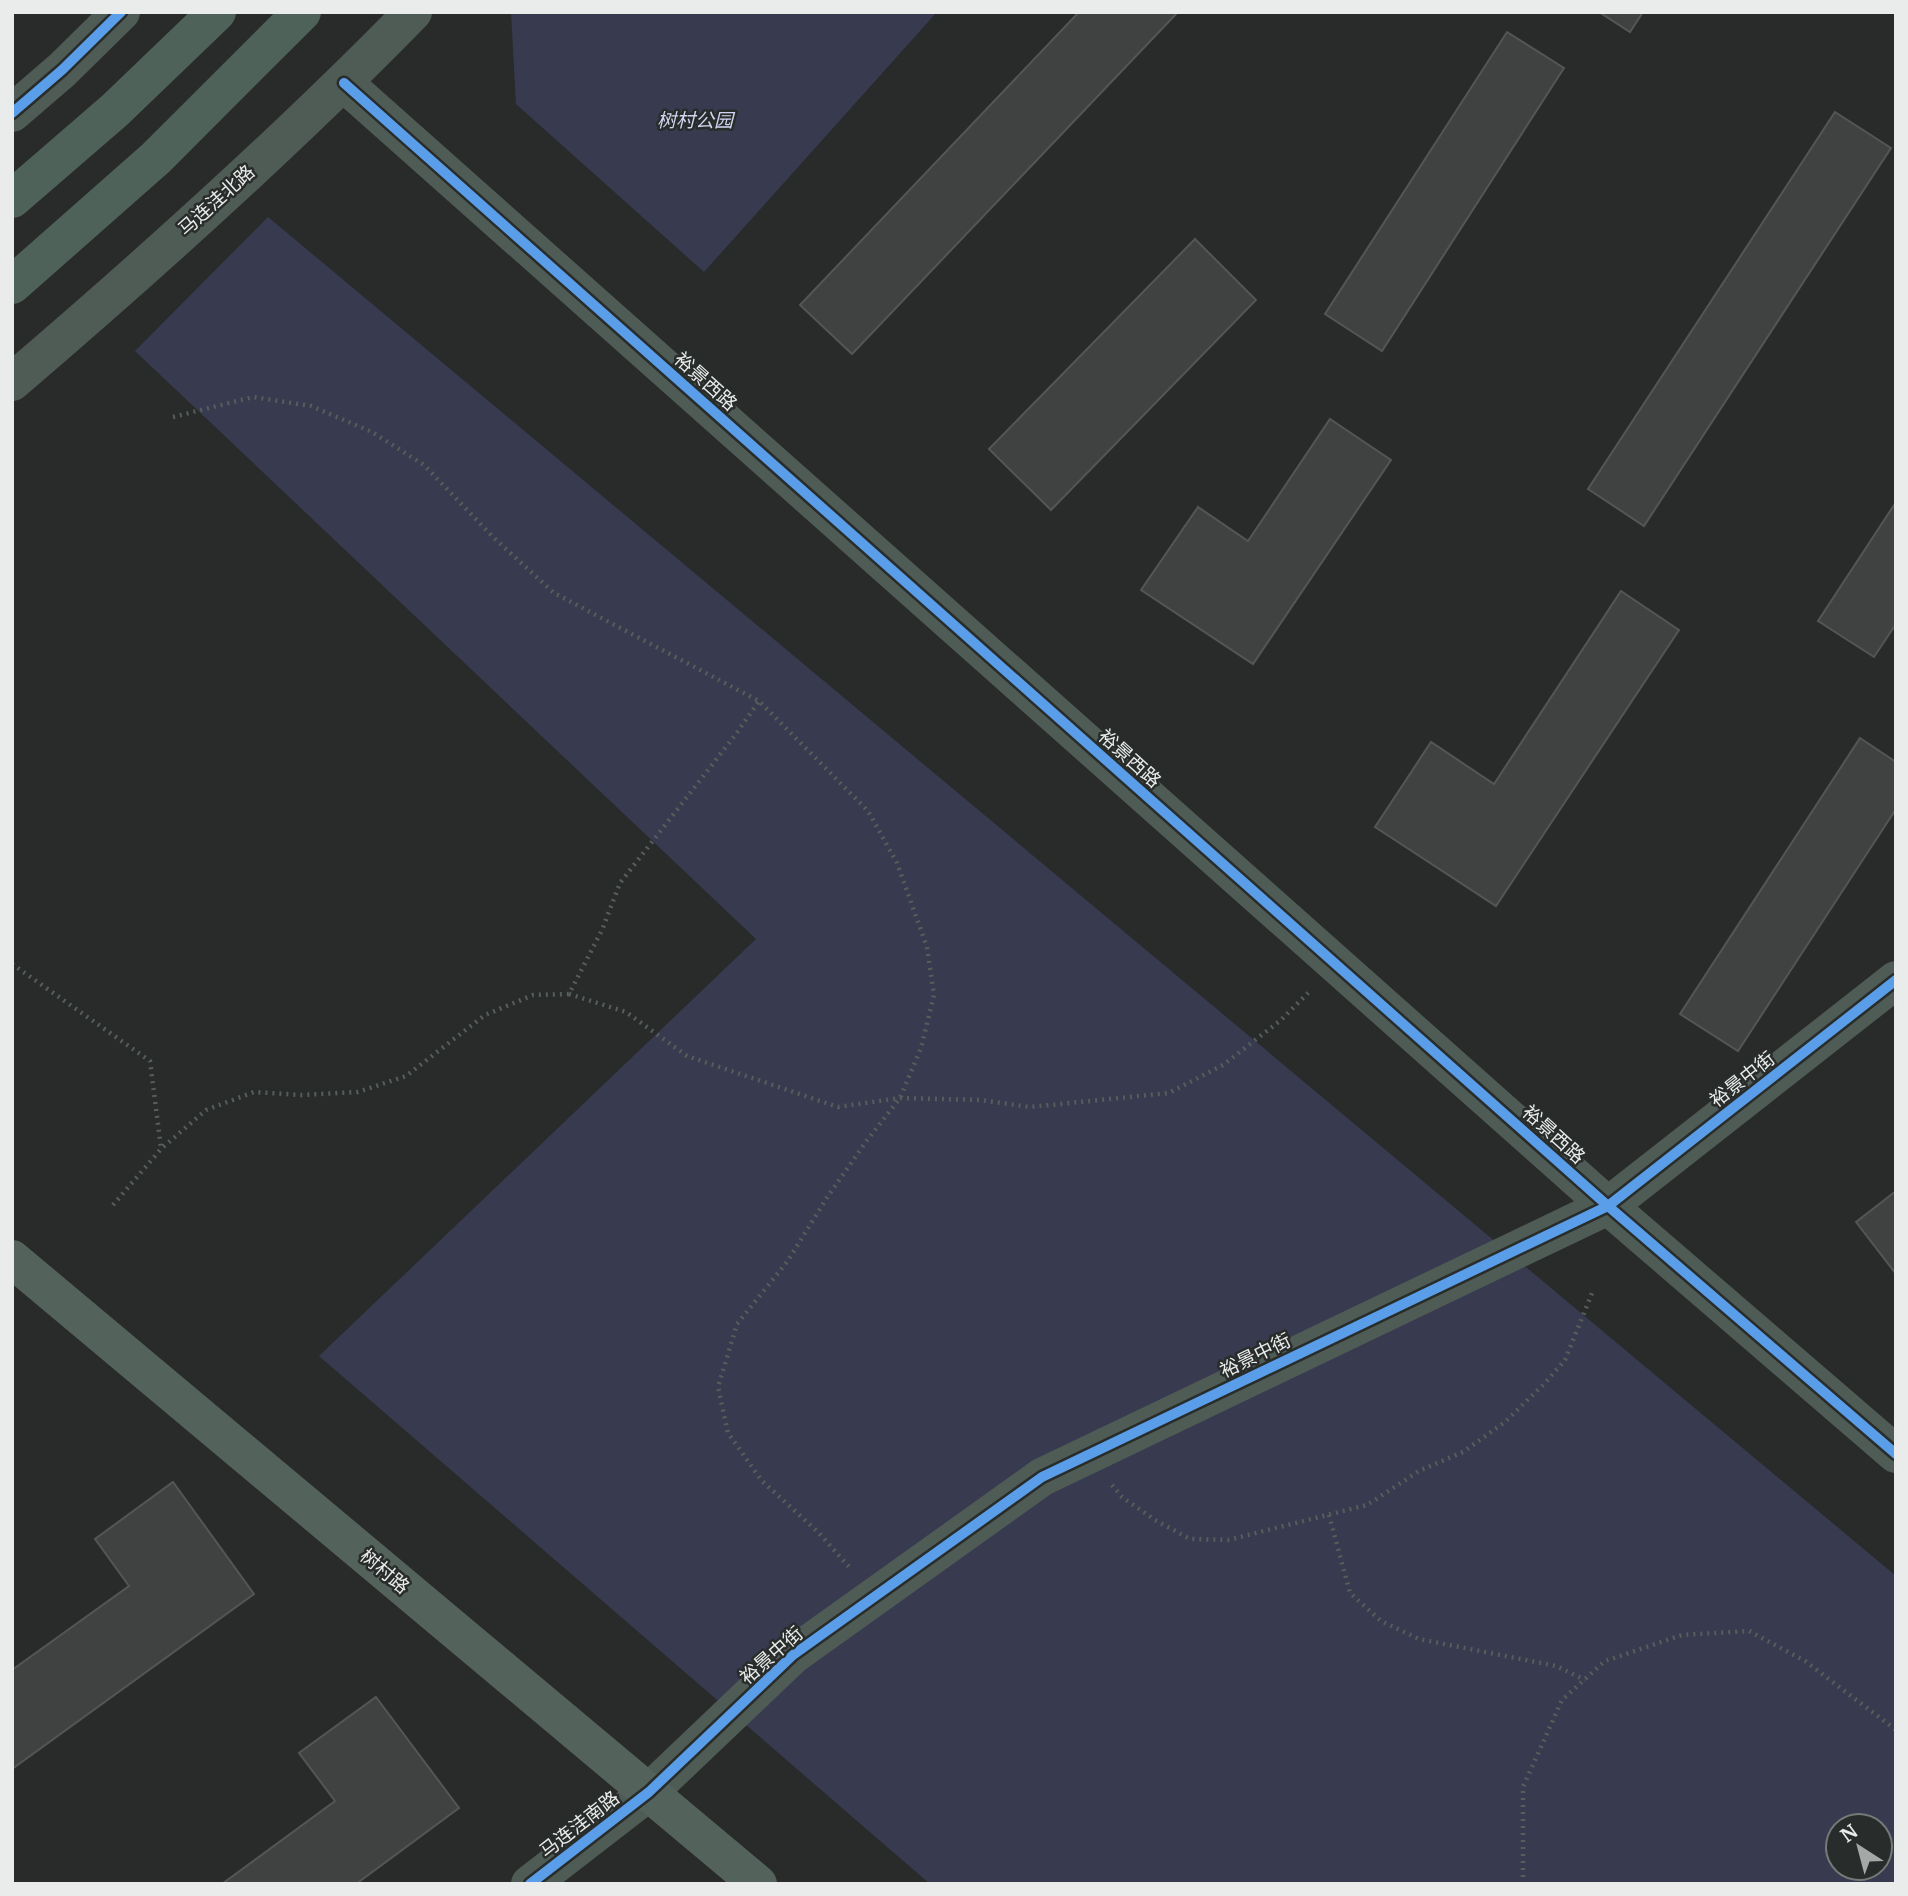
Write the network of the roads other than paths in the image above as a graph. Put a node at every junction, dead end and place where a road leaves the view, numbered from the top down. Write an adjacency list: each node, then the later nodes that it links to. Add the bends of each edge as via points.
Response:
1 (121, 12): 6 (street)
2 (217, 12): 7 (main road, via 115,110)
3 (302, 12): 8 (main road, via 156,158)
4 (413, 12): 5 (street, 马连洼北路)
5 (344, 83): 9 (street, 马连洼北路); 11 (street, 裕景西路)
6 (12, 113)
7 (12, 198)
8 (12, 285)
9 (12, 382)
10 (1896, 980): 11 (street, 裕景中街)
11 (1608, 1206): 13 (street, 裕景西路); 14 (street, 裕景中街, via 1042,1477 793,1655)
12 (12, 1259): 14 (main road, 树村路)
13 (1896, 1454)
14 (649, 1791): 15 (street, 马连洼南路); 16 (main road, 树村路)
15 (530, 1884)
16 (758, 1884)

